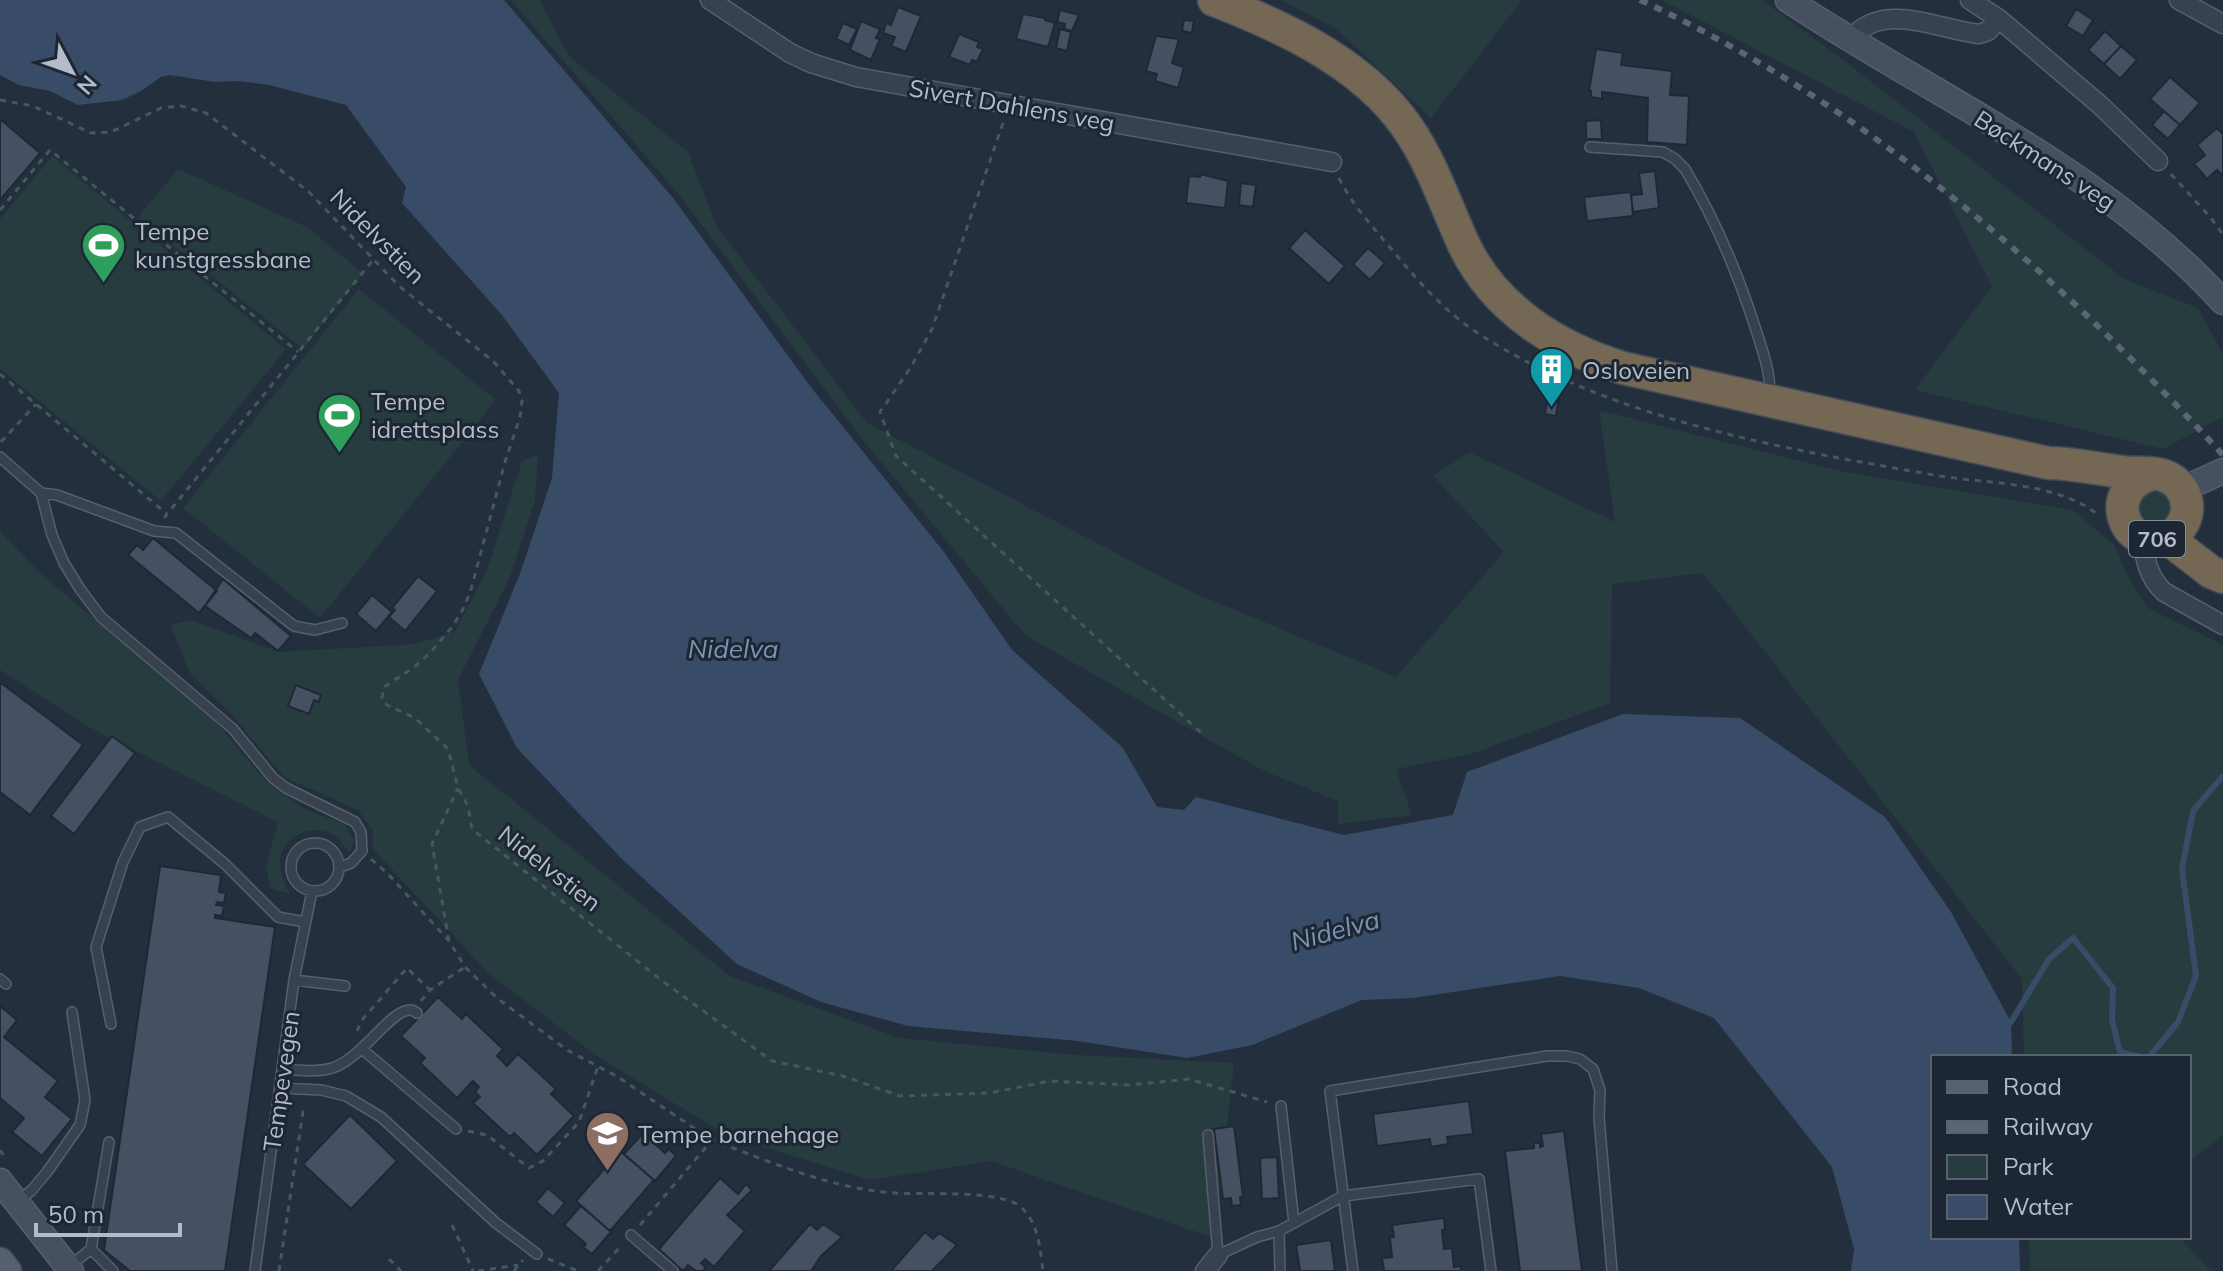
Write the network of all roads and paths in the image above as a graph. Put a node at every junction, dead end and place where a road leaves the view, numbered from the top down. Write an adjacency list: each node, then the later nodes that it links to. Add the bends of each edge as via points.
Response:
1 (710, 0): 10 (street, Sivert Dahlens veg, via 811,63 890,84)
2 (1214, 0): 20 (highway, 706, via 1325,53 1387,102 1416,141 1478,268 1532,325 1591,358)
3 (1788, 0): 8 (main road, Bøckmans veg)
4 (1970, 0): 6 (street)
5 (2179, 0): 7 (street)
6 (1999, 19): 8 (street, via 1979,34 1890,15 1867,23); 12 (street)
7 (2223, 24)
8 (1851, 39): 17 (main road, Bøckmans veg, via 2071,173 2156,237)
9 (0, 100): 16 (path, Nidelvstien, via 33,106 91,133 111,132 161,108 181,106 206,113 309,192)
10 (1005, 104): 13 (street, Sivert Dahlens veg); 36 (path, via 932,329 880,412 896,456)
11 (1590, 147): 20 (lane, via 1663,152 1685,169 1727,246 1741,284 1770,379)
12 (2158, 161): 15 (path)
13 (1332, 162)
14 (0, 210): 18 (path, via 50,150)
15 (2223, 235)
16 (373, 260): 18 (path); 37 (path, Nidelvstien, via 493,361 522,401 463,609 429,654 384,687 382,698 415,718 448,749)
17 (2223, 302)
18 (298, 352): 29 (path)
19 (0, 374): 21 (path)
20 (1770, 401): 24 (highway, 706)
21 (36, 404): 22 (path); 29 (path)
22 (0, 443)
23 (0, 457): 27 (lane)
24 (2048, 463): 26 (highway, 706); 30 (highway, 706, via 2094,490)
25 (2223, 471): 28 (main road)
26 (2152, 474): 28 (highway, 706, via 2174,480); 30 (highway, 706, via 2125,493)
27 (41, 493): 31 (lane); 38 (lane, via 64,563 101,617 233,729 273,778 355,822)
28 (2185, 498): 30 (highway, 706, via 2183,523); 32 (highway, 706)
29 (167, 514): 31 (path)
30 (2144, 530): 33 (highway, 706); 35 (street, via 2146,564 2157,585)
31 (154, 531): 34 (lane, via 176,533 294,626 315,630)
32 (2223, 561)
33 (2223, 577)
34 (342, 623)
35 (2223, 625)
36 (1205, 736)
37 (458, 788): 42 (path, via 432,844); 55 (path, Nidelvstien, via 472,829 772,1061 843,1076 900,1096 989,1093 1050,1081 1129,1085 1189,1079)
38 (362, 851): 39 (lane); 42 (path)
39 (340, 867): 40 (lane, via 326,889); 40 (lane, via 333,850 322,843 296,850 291,875)
40 (312, 891): 41 (lane, Tempevegen)
41 (305, 922): 44 (lane, Tempevegen); 49 (lane, via 278,917 168,817 140,827 96,947)
42 (449, 941): 43 (path)
43 (465, 967): 46 (path); 51 (path, via 497,998 567,1050)
44 (294, 980): 45 (lane); 52 (lane, Tempevegen)
45 (345, 986)
46 (430, 990): 47 (path); 50 (path, via 407,968 362,1020 355,1036)
47 (415, 1011): 50 (lane, via 402,1011)
48 (72, 1012): 62 (lane, via 85,1100 80,1125 47,1172)
49 (111, 1024)
50 (362, 1049): 52 (lane, via 335,1068); 56 (lane)
51 (598, 1066): 56 (path, via 579,1122 543,1161 529,1168 487,1135); 58 (path)
52 (283, 1069): 53 (lane, Tempevegen)
53 (280, 1088): 54 (lane); 76 (lane, Tempevegen)
54 (307, 1090): 68 (lane, via 346,1096 381,1117); 77 (path)
55 (1281, 1106): 63 (lane)
56 (456, 1129)
57 (1208, 1135): 69 (lane)
58 (712, 1140): 66 (path); 83 (path, via 850,1187 993,1196 1020,1206 1037,1231)
59 (109, 1142): 67 (lane)
60 (0, 1181): 62 (main road)
61 (1343, 1196): 63 (lane); 86 (lane); 87 (lane, via 1479,1179); 88 (lane, via 1330,1091 1547,1056 1580,1059 1593,1069 1600,1090)
62 (16, 1202): 73 (main road)
63 (1294, 1223): 65 (lane)
64 (452, 1225): 79 (path)
65 (1279, 1231): 69 (lane); 85 (lane)
66 (631, 1235): 81 (path); 82 (lane)
67 (91, 1249): 73 (lane); 75 (lane)
68 (537, 1254): 80 (path)
69 (1218, 1255): 84 (street)
70 (389, 1259): 78 (path)
71 (0, 1262): 74 (main road)
72 (519, 1265): 79 (path)
73 (70, 1269)
74 (7, 1271)
75 (113, 1271)
76 (255, 1271)
77 (279, 1271)
78 (401, 1271)
79 (476, 1271)
80 (578, 1271)
81 (599, 1271)
82 (673, 1271)
83 (1043, 1271)
84 (1205, 1271)
85 (1280, 1271)
86 (1353, 1271)
87 (1491, 1271)
88 (1612, 1271)

